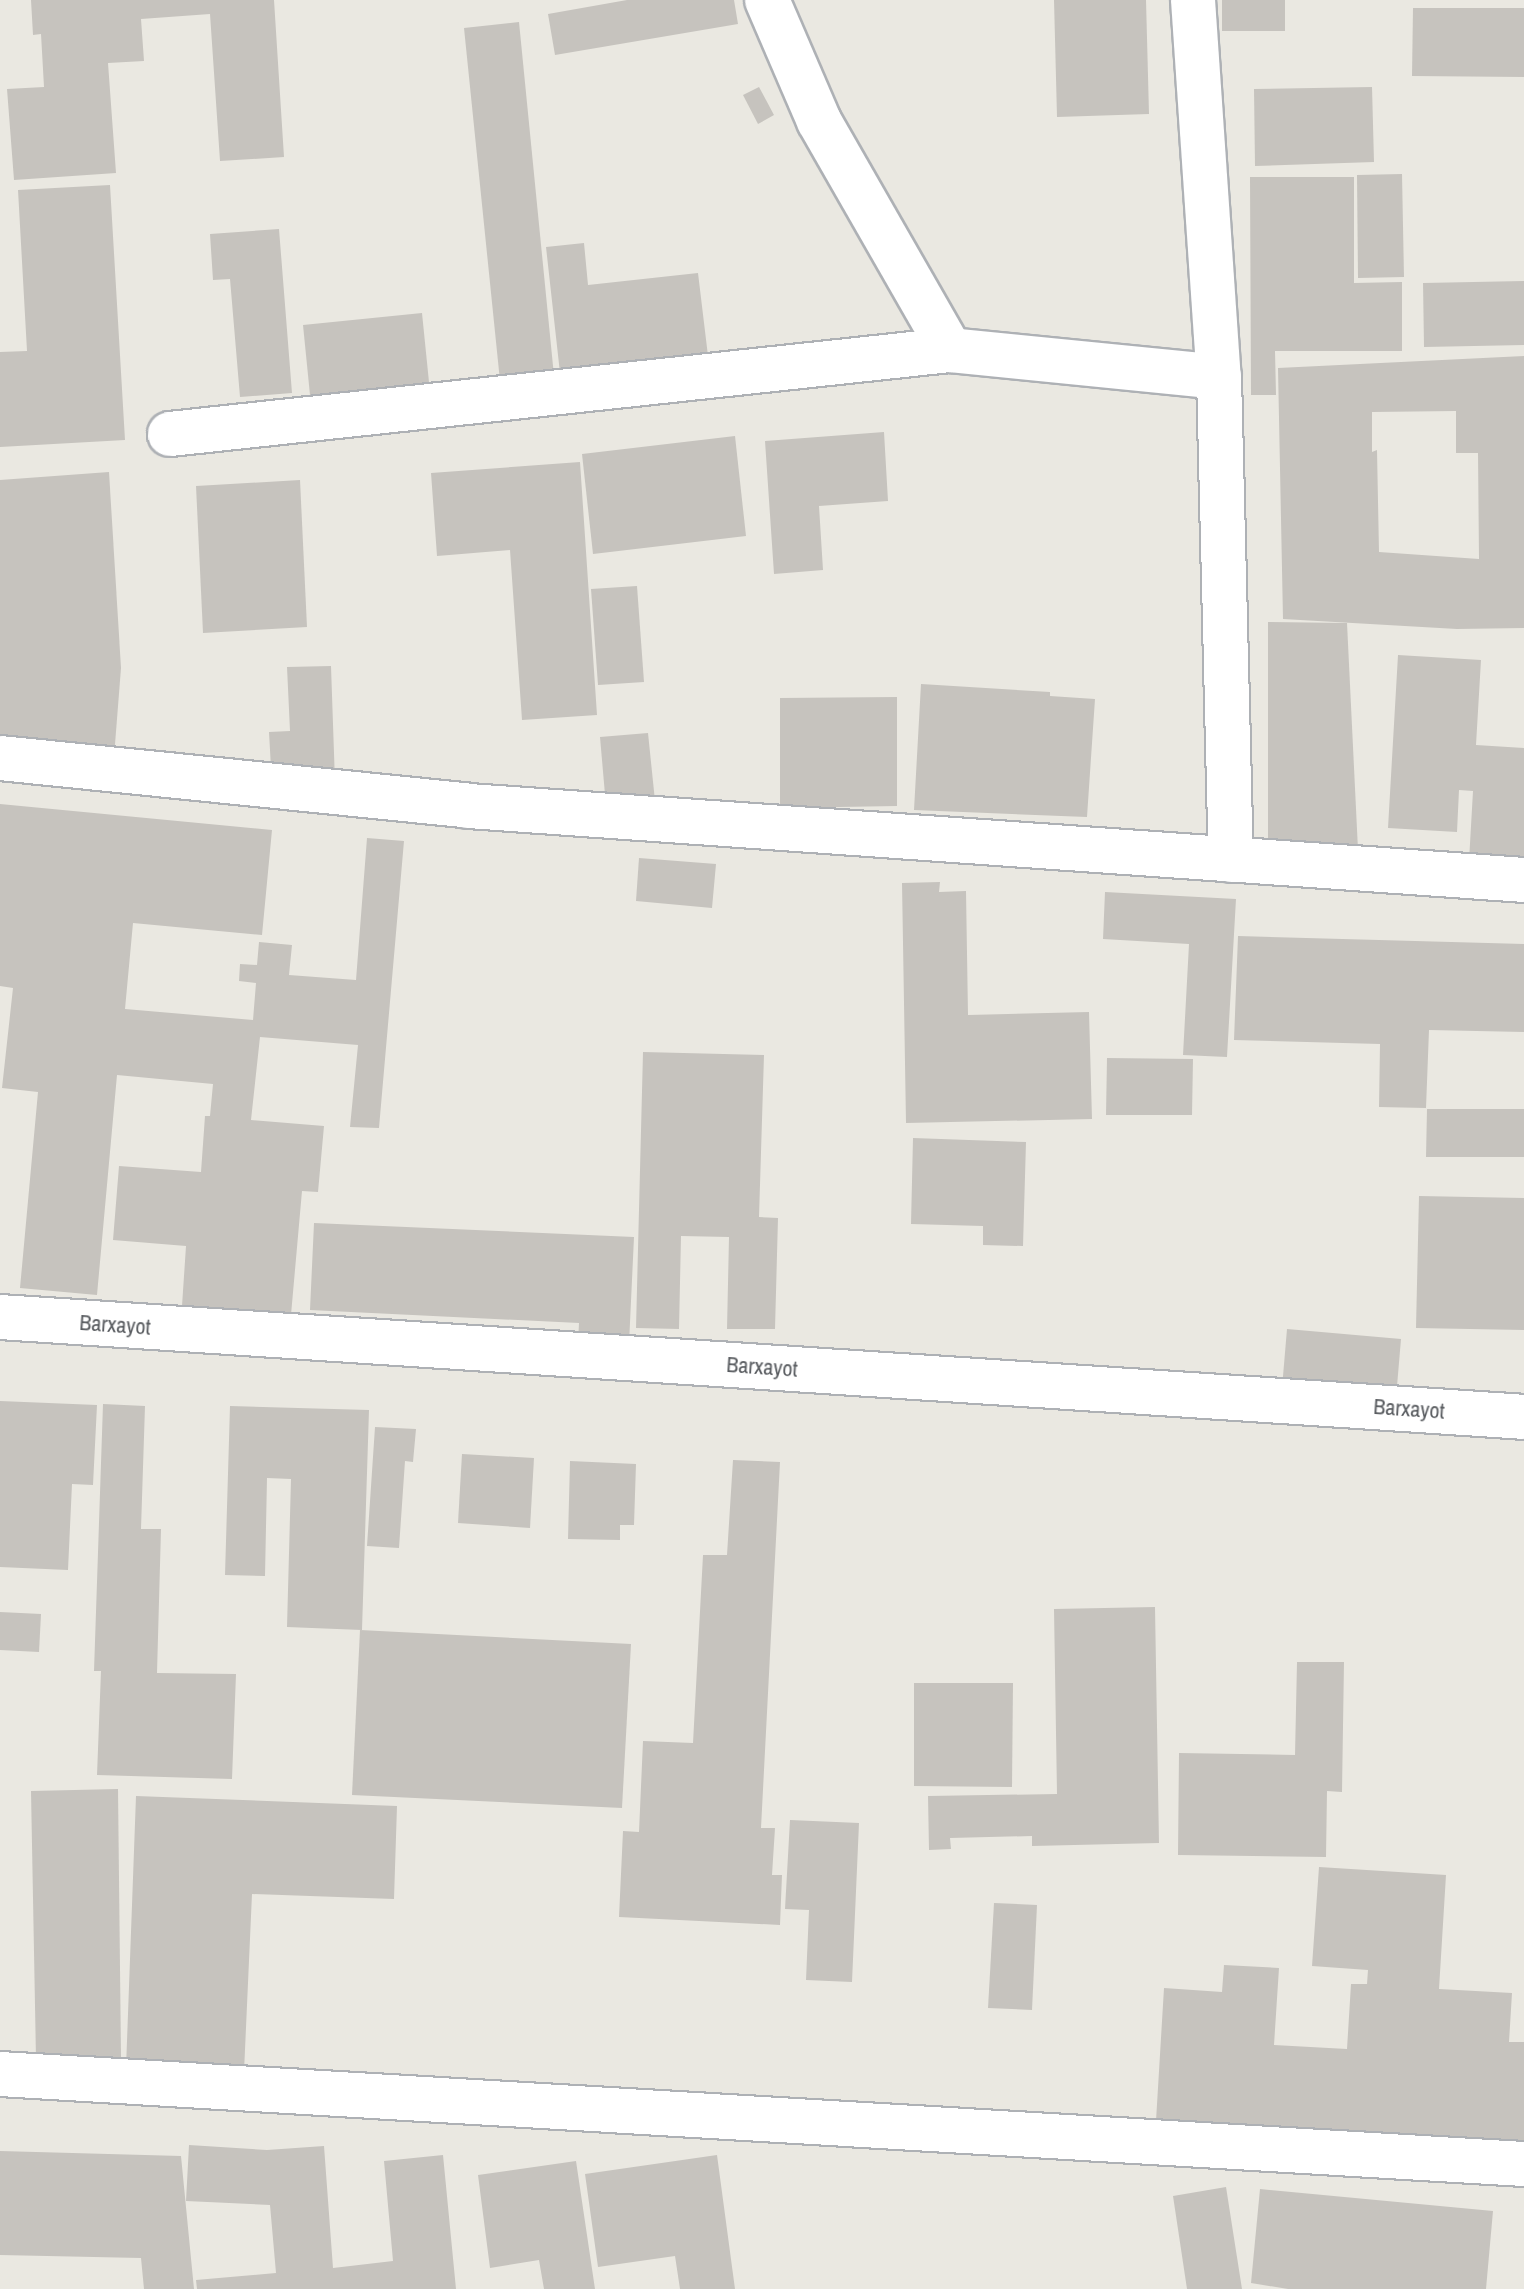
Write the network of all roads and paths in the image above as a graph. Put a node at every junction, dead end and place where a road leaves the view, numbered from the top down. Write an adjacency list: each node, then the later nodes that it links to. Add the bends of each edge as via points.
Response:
1 (767, 0): 3 (street, via 819,121)
2 (1193, 0): 4 (street)
3 (950, 350): 4 (street); 5 (street)
4 (1219, 377): 7 (street)
5 (170, 434)
6 (0, 758): 7 (street, via 469,806)
7 (1231, 860): 8 (street)
8 (1524, 880)
9 (0, 1317): 10 (street, Barxayot)
10 (1524, 1417)
11 (0, 2074): 12 (street)
12 (1524, 2164)

